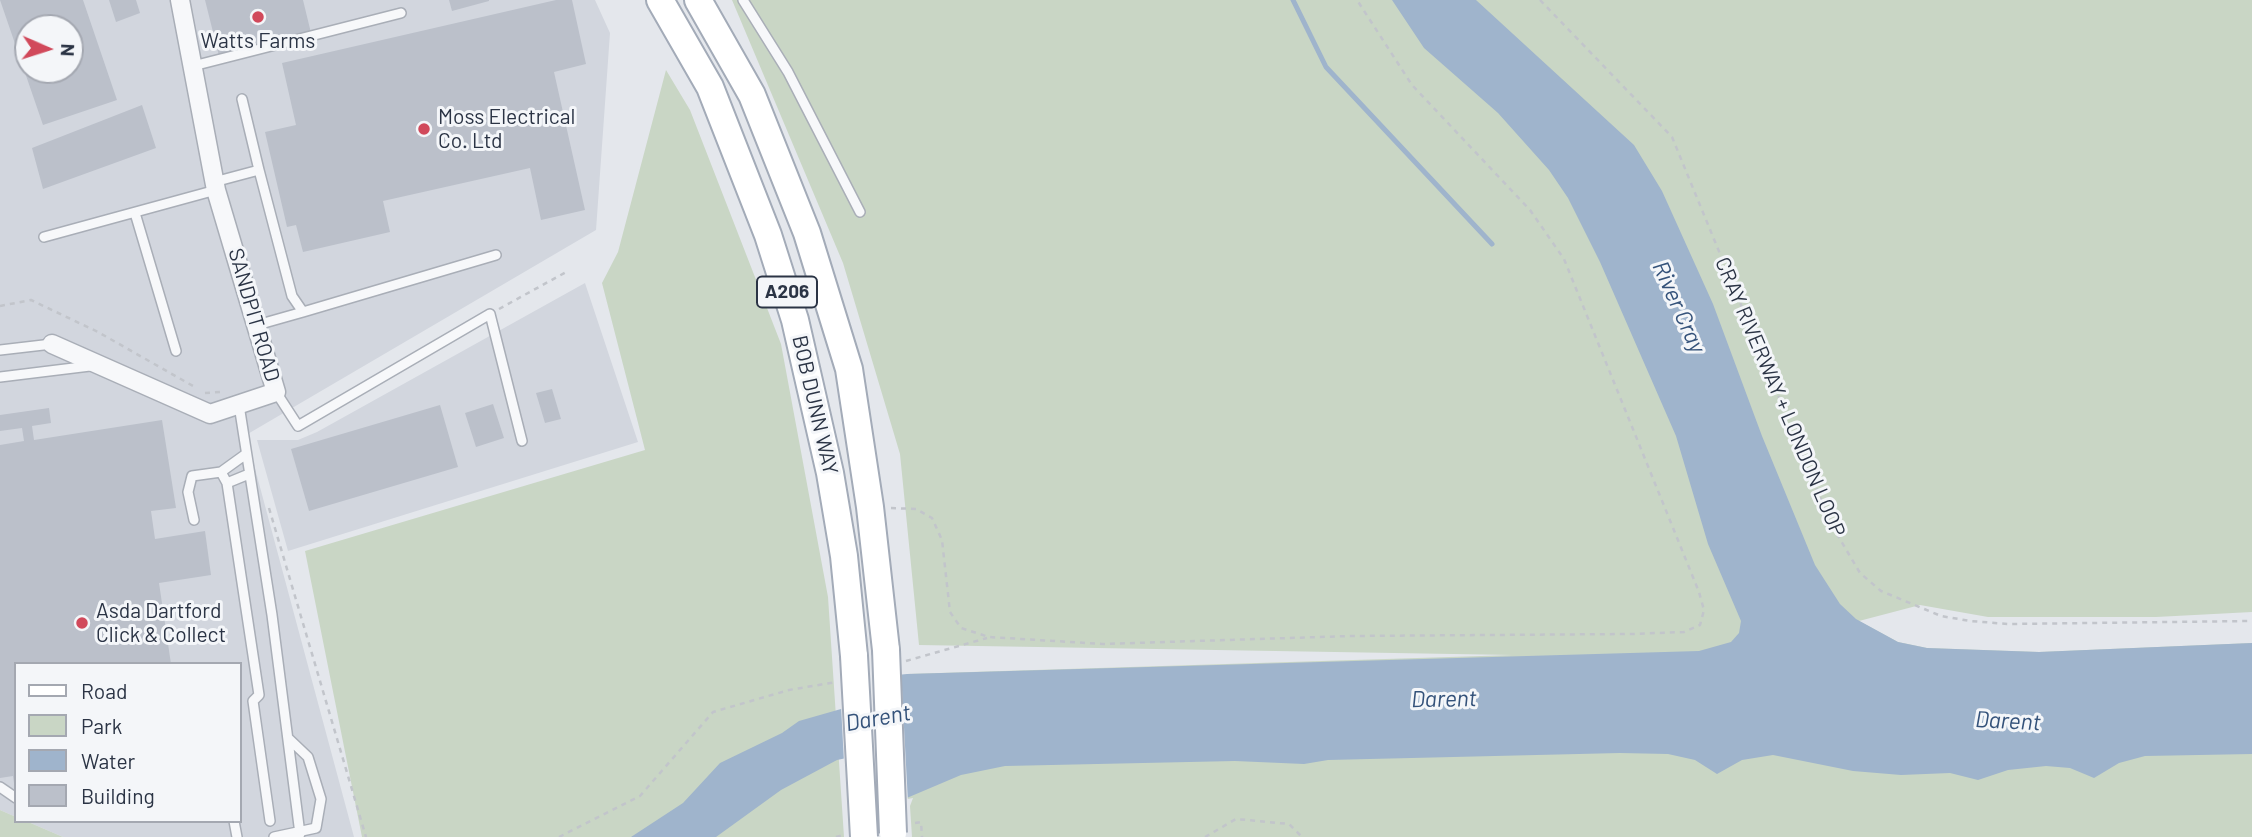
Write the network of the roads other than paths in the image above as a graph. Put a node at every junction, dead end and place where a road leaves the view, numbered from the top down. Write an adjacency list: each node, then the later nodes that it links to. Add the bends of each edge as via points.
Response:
1 (180, 0): 6 (street, SANDPIT ROAD)
2 (660, 0): 34 (main road, BOB DUNN WAY / A206, bridge, via 710,87 768,235 795,320 833,486)
3 (698, 0): 32 (main road, BOB DUNN WAY / A206, bridge, via 752,95 807,233 849,369 893,656)
4 (743, 0): 10 (lane, via 788,72)
5 (401, 13): 6 (lane)
6 (193, 66): 9 (street, SANDPIT ROAD)
7 (242, 99): 8 (lane)
8 (258, 170): 9 (lane); 14 (lane, via 292,296)
9 (215, 186): 11 (lane); 15 (street, SANDPIT ROAD)
10 (860, 212)
11 (135, 213): 12 (lane); 18 (lane)
12 (44, 237)
13 (496, 255): 14 (lane)
14 (303, 312): 15 (lane)
15 (257, 325): 21 (street, SANDPIT ROAD)
16 (52, 344): 17 (lane); 19 (street, SANDPIT ROAD)
17 (0, 351)
18 (176, 351)
19 (99, 365): 20 (lane); 22 (street, SANDPIT ROAD, via 210,414)
20 (0, 377)
21 (276, 392): 22 (street, SANDPIT ROAD); 23 (lane, via 298,426 490,314)
22 (240, 405): 24 (lane)
23 (522, 441)
24 (246, 454): 25 (lane); 26 (lane)
25 (221, 472): 27 (lane); 28 (lane, via 192,476 188,492)
26 (249, 474): 27 (lane); 29 (lane)
27 (227, 483): 30 (lane, via 259,695 253,701)
28 (194, 520)
29 (288, 738): 31 (lane); 31 (lane, via 308,758 321,799 316,828)
30 (270, 821)
31 (300, 834): 33 (lane)
32 (893, 835)
33 (274, 837)
34 (864, 837)

